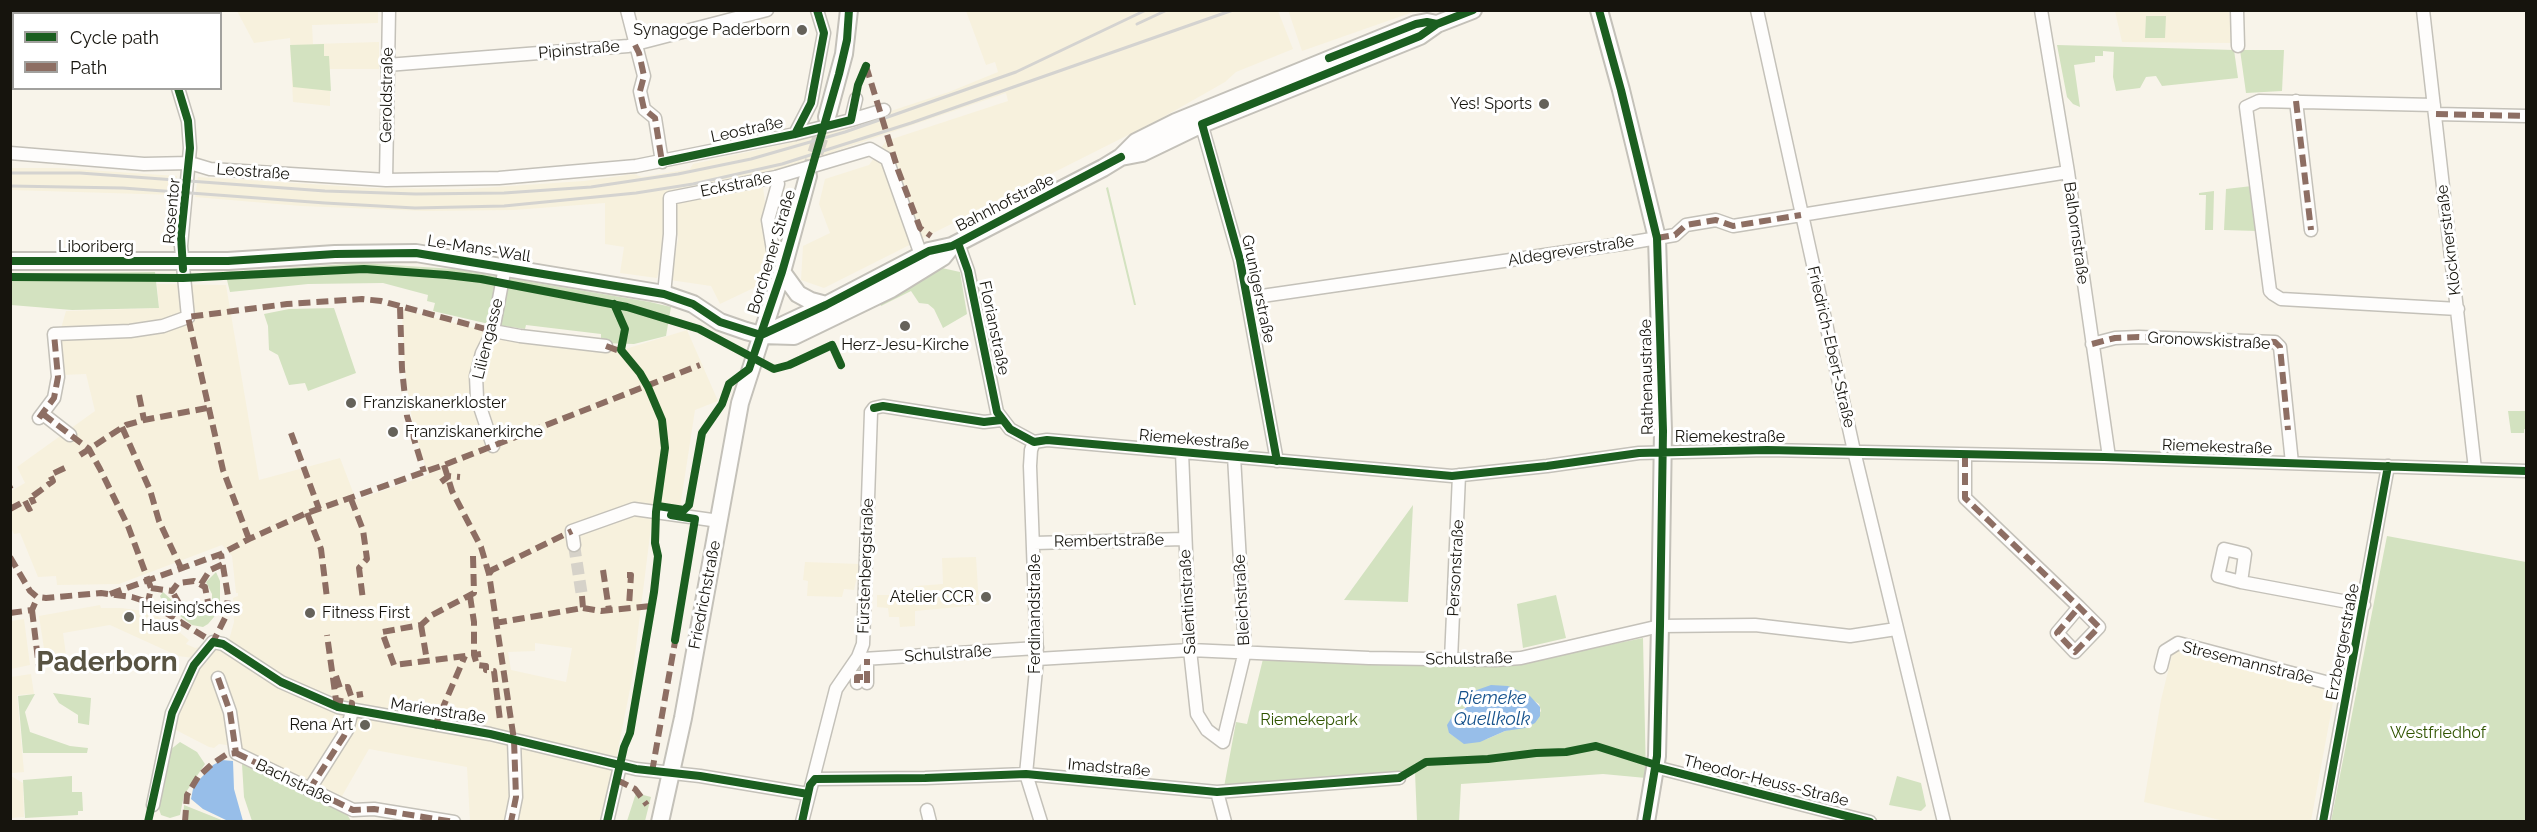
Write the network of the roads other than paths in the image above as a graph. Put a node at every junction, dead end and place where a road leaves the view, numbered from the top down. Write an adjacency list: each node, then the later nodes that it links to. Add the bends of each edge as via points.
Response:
1 (388, 10): 14 (street, Geroldstraße)
2 (627, 10): 12 (street)
3 (767, 10): 12 (street, Pipinstraße)
4 (817, 10): 24 (street, via 824,33 811,103)
5 (849, 10): 21 (main road, via 844,54)
6 (1473, 10): 22 (main road, Bahnhofstraße, via 1437,24 1420,36)
7 (1599, 10): 34 (main road, Rathenaustraße)
8 (1756, 10): 32 (street, Friedrich-Ebert-Straße)
9 (2041, 10): 28 (street, Balhornstraße)
10 (2237, 10): 13 (street)
11 (2423, 10): 19 (street, Klöcknerstraße)
12 (635, 45): 14 (street, Pipinstraße); 26 (street, via 644,76 640,91 644,109 655,118)
13 (2238, 46)
14 (387, 65): 31 (street, Geroldstraße)
15 (179, 90): 27 (street, Rosentor, via 188,121)
16 (856, 99): 23 (street)
17 (2296, 101): 19 (street); 33 (street); 45 (street, via 2259,101 2246,107 2270,291 2281,299)
18 (884, 110): 23 (street, Leostraße)
19 (2435, 110): 20 (street); 45 (street, Klöcknerstraße)
20 (2526, 116)
21 (827, 117)
22 (1199, 118): 35 (main road, Bahnhofstraße, via 1142,153 1121,157); 43 (street, Grunigerstraße)
23 (851, 120): 24 (street, Leostraße)
24 (795, 134): 26 (street, Leostraße)
25 (10, 153): 27 (street, Leostraße, via 144,164)
26 (662, 162): 31 (street, Leostraße, via 499,178)
27 (190, 163): 31 (street, Leostraße, via 210,169); 39 (street, Rosentor, via 181,236)
28 (2068, 172): 32 (street, Aldegreverstraße); 48 (street, Balhornstraße)
29 (808, 176): 41 (main road, Borchener Straße)
30 (776, 177): 36 (street, via 778,184 768,220); 37 (street, Eckstraße, via 870,149 887,159); 42 (street, Eckstraße, via 670,198)
31 (386, 180)
32 (1801, 215): 34 (street, Aldegreverstraße, via 1733,226 1716,220 1686,225 1675,235); 54 (street, Friedrich-Ebert-Straße)
33 (2311, 230)
34 (1657, 238): 43 (street, Aldegreverstraße); 56 (main road, Rathenaustraße)
35 (955, 244): 37 (main road, Bahnhofstraße); 47 (main road, Bahnhofstraße, via 918,273 807,331 795,336); 50 (street, Florianstraße, via 968,271)
36 (773, 250)
37 (921, 255): 44 (main road, Bahnhofstraße)
38 (10, 261): 39 (main road, Liboriberg)
39 (182, 261): 40 (main road, Le-Mans-Wall, via 388,252); 51 (street, Rosentor, via 188,317 130,331 54,334 58,377 54,398 41,416)
40 (505, 267): 42 (main road, Le-Mans-Wall); 46 (street, Liliengasse)
41 (782, 272): 44 (main road, via 803,297); 47 (main road, Borchener Straße)
42 (664, 294): 47 (main road, Le-Mans-Wall, via 693,304 720,322)
43 (1248, 298): 60 (street, Grunigerstraße)
44 (826, 305): 47 (main road, Bahnhofstraße)
45 (2458, 309): 63 (street, Klöcknerstraße)
46 (493, 331): 49 (street); 53 (street, Liliengasse, via 476,376 476,390)
47 (761, 335): 66 (main road, Friedrichstraße, via 740,403)
48 (2092, 344): 59 (street, Balhornstraße); 61 (street, Gronowskistraße, via 2115,338 2275,342 2280,347)
49 (606, 346)
50 (1001, 420): 52 (street, Riemekestraße); 78 (street, Fürstenbergstraße, via 984,422 883,406 871,412)
51 (69, 435)
52 (1034, 441): 55 (street, Riemekestraße); 68 (street, Ferdinandstraße, via 1030,466)
53 (493, 446)
54 (1854, 451): 56 (street, Riemekestraße); 57 (street, Riemekestraße); 74 (street, Friedrich-Ebert-Straße)
55 (1182, 452): 58 (street, Riemekestraße); 67 (street, Salentinstraße)
56 (1662, 452): 65 (street, Riemekestraße); 73 (main road, Rathenaustraße)
57 (1965, 455): 59 (street, Riemekestraße); 72 (street, via 1965,498)
58 (1234, 456): 60 (street, Riemekestraße); 76 (street, Bleichstraße)
59 (2109, 457): 61 (street, Riemekestraße)
60 (1277, 461): 65 (street, Riemekestraße)
61 (2292, 463): 62 (street, Riemekestraße)
62 (2388, 466): 63 (street, Riemekestraße); 71 (street, Erzbergerstraße)
63 (2475, 469): 64 (street, Riemekestraße)
64 (2526, 471)
65 (1459, 475): 79 (street, Personstraße)
66 (719, 521): 69 (street, via 634,509 572,531); 89 (main road, Friedrichstraße)
67 (1184, 539): 68 (street, Rembertstraße); 75 (street, Salentinstraße)
68 (1034, 543): 77 (street, Ferdinandstraße)
69 (574, 545)
70 (2241, 582): 71 (street)
71 (2364, 604): 83 (street, Erzbergerstraße)
72 (2079, 607)
73 (1660, 626): 74 (street, Schulstraße, via 1755,625 1850,636); 79 (street, Schulstraße, via 1521,658); 88 (main road, Rathenaustraße)
74 (1896, 629): 107 (street, Friedrich-Ebert-Straße)
75 (1190, 650): 76 (street, Schulstraße); 77 (street, Schulstraße); 86 (street, Salentinstraße, via 1197,714 1207,730)
76 (1245, 651): 79 (street, Schulstraße); 86 (street, Bleichstraße)
77 (1037, 653): 78 (street, Schulstraße); 90 (street, Ferdinandstraße)
78 (862, 658): 82 (street, Fürstenbergstraße); 92 (street, Fürstenbergstraße, via 836,689)
79 (1451, 660)
80 (2161, 667): 83 (street, Stresemannstraße, via 2165,651 2178,643)
81 (218, 678): 93 (street, Bachstraße, via 230,712 236,753)
82 (863, 681)
83 (2348, 688): 108 (street, Erzbergerstraße)
84 (352, 711): 85 (street, Marienstraße); 93 (street, via 347,730); 96 (street, Marienstraße, via 281,682 223,644 213,642 194,665 172,713)
85 (514, 740): 87 (street, Marienstraße); 99 (street, via 516,797)
86 (1223, 742)
87 (620, 766): 89 (street, Marienstraße); 100 (street)
88 (1656, 767): 105 (main road, Rathenaustraße); 106 (street, Theodor-Heuss-Straße)
89 (671, 774): 95 (street); 101 (main road, Friedrichstraße)
90 (1026, 774): 92 (street, Imadstraße); 94 (street, Imadstraße); 103 (street, Ferdinandstraße)
91 (1400, 778): 94 (street, Imadstraße)
92 (815, 779): 95 (street, Fürstenbergstraße)
93 (309, 790): 97 (street, Bachstraße)
94 (1217, 792): 104 (street)
95 (808, 794): 102 (street, Fürstenbergstraße)
96 (153, 805)
97 (354, 816): 98 (street, via 374,809)
98 (454, 822)
99 (511, 822)
100 (607, 822)
101 (660, 822)
102 (802, 822)
103 (1041, 822)
104 (1225, 822)
105 (1646, 822)
106 (1870, 822)
107 (1944, 822)
108 (2323, 822)

